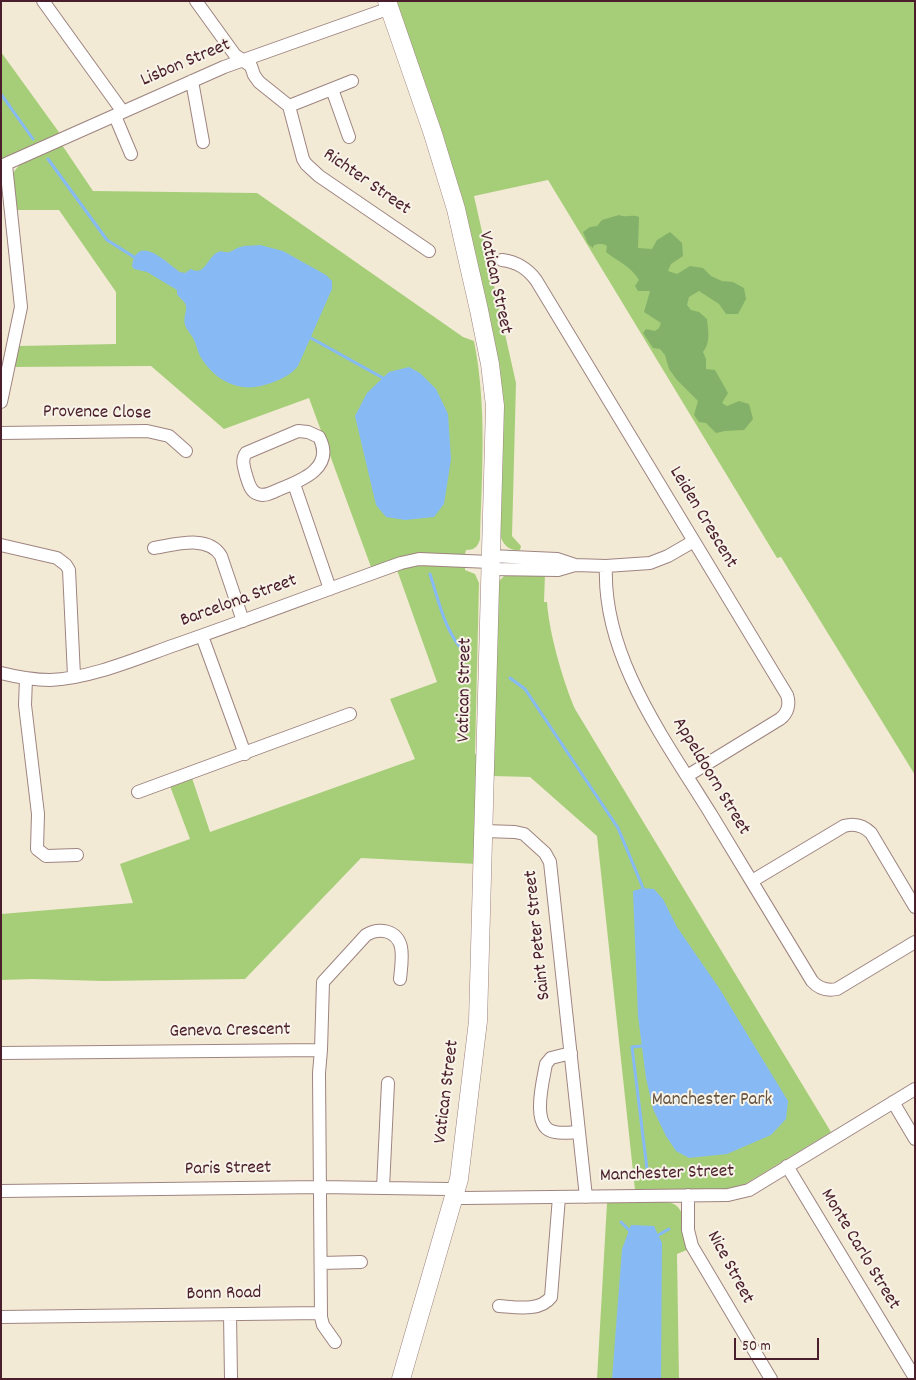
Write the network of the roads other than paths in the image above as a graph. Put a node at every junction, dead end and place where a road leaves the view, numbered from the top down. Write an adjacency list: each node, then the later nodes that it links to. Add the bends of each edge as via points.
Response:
1 (43, 1): 9 (street)
2 (196, 1): 4 (street)
3 (389, 4): 4 (street, Lisbon Street); 23 (street, Vatican Street, via 456,209 490,364 494,406)
4 (242, 60): 5 (street, Lisbon Street); 8 (street, via 251,66 259,82)
5 (192, 81): 9 (street, Lisbon Street); 11 (street)
6 (352, 81): 7 (street)
7 (332, 89): 8 (street); 10 (street, Richter Street)
8 (289, 106): 14 (street, Richter Street, via 306,164)
9 (119, 114): 12 (street); 13 (street, Lisbon Street)
10 (349, 137)
11 (202, 142)
12 (131, 154)
13 (4, 166): 16 (street, via 21,308)
14 (429, 251)
15 (502, 260): 20 (street, Leiden Crescent, via 523,267 536,280)
16 (1, 402)
17 (1, 433): 18 (street, Provence Close, via 148,431 169,436)
18 (186, 451)
19 (294, 484): 19 (street, via 320,464 324,450 319,437 298,432 246,453 244,466 256,494 265,495); 25 (street)
20 (694, 541): 24 (street, Barcelona Street, via 650,563); 33 (street, Leiden Crescent, via 787,695 788,705 780,720)
21 (1, 545): 29 (street, via 57,558 69,570)
22 (154, 548): 26 (street, via 193,543 213,547 221,556)
23 (490, 562): 24 (street, Barcelona Street, via 557,560 575,565); 25 (street, Barcelona Street, via 412,560); 35 (street, Vatican Street)
24 (606, 566): 33 (street, Appeldoorn Street, via 607,602 629,674)
25 (330, 588): 26 (street, Barcelona Street)
26 (242, 621): 27 (street, Barcelona Street)
27 (202, 636): 29 (street, Barcelona Street, via 113,667); 32 (street)
28 (1, 673): 30 (street, Barcelona Street)
29 (74, 676): 30 (street, Barcelona Street, via 50,680)
30 (26, 678): 36 (street, via 25,705 38,814 37,849 46,856)
31 (350, 714): 32 (street)
32 (245, 754): 34 (street)
33 (688, 776): 37 (street, Appeldoorn Street)
34 (138, 792)
35 (484, 830): 43 (street, Saint Peter Street, via 520,832 549,858); 53 (street, Vatican Street, via 478,1021)
36 (77, 855)
37 (752, 881): 38 (street, via 844,826 856,825 871,834); 39 (street, Appeldoorn Street, via 812,981 824,989 837,989)
38 (915, 907)
39 (915, 942)
40 (400, 979): 41 (street, via 402,950 398,939 383,930 366,935 323,982)
41 (321, 1050): 42 (street, Geneva Crescent); 50 (street)
42 (1, 1053)
43 (571, 1054): 47 (street, Saint Peter Street); 47 (street, via 547,1061 539,1113 541,1122 551,1131)
44 (388, 1083): 51 (street)
45 (915, 1089): 46 (street, Manchester Street)
46 (892, 1102): 48 (street); 49 (street, Manchester Street)
47 (579, 1132): 56 (street, Saint Peter Street)
48 (915, 1139)
49 (787, 1166): 54 (street, Manchester Street, via 738,1194); 64 (street, Monte Carlo Street)
50 (320, 1188): 51 (street, Paris Street); 52 (street, Paris Street); 58 (street)
51 (383, 1188): 53 (street, Paris Street, via 448,1189)
52 (1, 1191)
53 (455, 1193): 55 (street, Manchester Street, via 463,1198); 66 (street, Vatican Street)
54 (688, 1195): 56 (street, Manchester Street); 67 (street, Nice Street, via 688,1230 692,1246)
55 (559, 1197): 56 (street, Manchester Street); 59 (street, via 551,1297 539,1306)
56 (586, 1197)
57 (361, 1262): 58 (street)
58 (321, 1263): 60 (street)
59 (498, 1306)
60 (321, 1313): 61 (street, Bonn Road); 63 (street, via 323,1325)
61 (230, 1314): 62 (street, Bonn Road); 65 (street)
62 (1, 1317)
63 (335, 1342)
64 (915, 1378)
65 (231, 1379)
66 (401, 1379)
67 (771, 1379)

